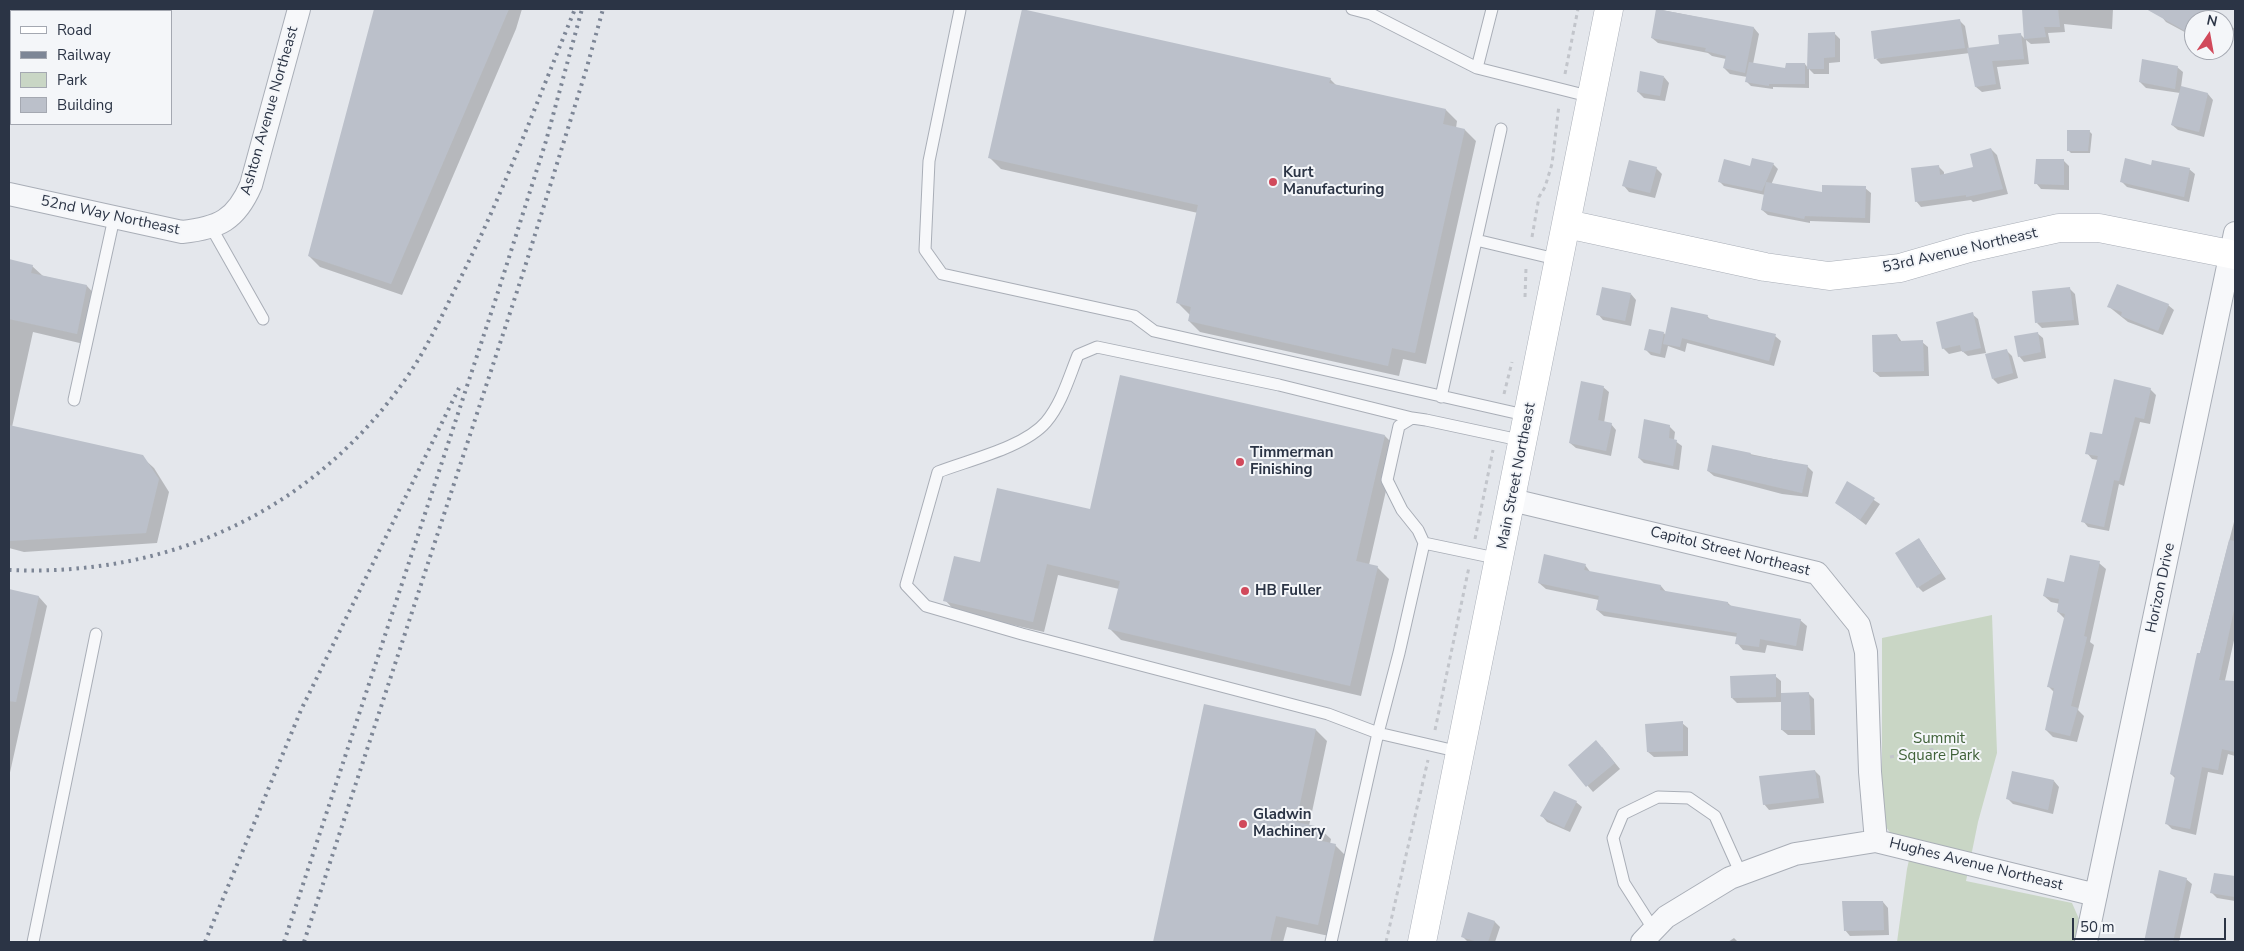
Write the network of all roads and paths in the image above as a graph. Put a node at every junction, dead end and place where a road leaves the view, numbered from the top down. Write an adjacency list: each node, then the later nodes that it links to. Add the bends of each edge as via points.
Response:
1 (299, 9): 14 (street, Ashton Avenue Northeast, via 252,185 243,205 232,216)
2 (1352, 9): 7 (lane, via 1371,14)
3 (1492, 9): 7 (lane)
4 (1578, 9): 8 (path)
5 (1609, 9): 9 (street, Main Street Northeast)
6 (960, 10): 22 (lane, via 929,161 925,250 942,274 1134,316 1154,331)
7 (1477, 68): 8 (lane)
8 (1562, 89): 9 (lane); 17 (path, via 1552,164 1539,197)
9 (1592, 97): 13 (street, Main Street Northeast)
10 (1501, 130): 15 (lane)
11 (9, 194): 12 (street, 52nd Way Northeast)
12 (114, 218): 14 (street, 52nd Way Northeast, via 182,232); 23 (lane)
13 (1567, 224): 16 (street, 53rd Avenue Northeast, via 1765,267 1829,276 1900,268 2059,228 2099,228); 18 (street, Main Street Northeast)
14 (211, 227): 20 (lane)
15 (1476, 240): 17 (lane); 22 (lane)
16 (2233, 247): 40 (street, Horizon Drive)
17 (1529, 252): 18 (lane); 19 (path)
18 (1560, 260): 26 (street, Main Street Northeast)
19 (1525, 301)
20 (263, 319)
21 (1513, 360): 24 (path)
22 (1440, 397): 24 (lane)
23 (74, 400)
24 (1501, 411): 26 (lane)
25 (1412, 418): 27 (lane); 29 (lane, via 1399,426 1387,480 1397,502); 33 (lane, via 1279,385 1096,348 1078,355 1063,393 1046,422 1023,440 938,472 906,585 926,606 1328,714)
26 (1526, 429): 27 (lane); 28 (street, Main Street Northeast)
27 (1496, 436): 30 (path)
28 (1512, 500): 31 (street, Main Street Northeast); 37 (street, Capitol Street Northeast, via 1817,573 1859,625 1866,652)
29 (1424, 542): 30 (lane); 33 (lane)
30 (1472, 553): 31 (lane); 34 (path)
31 (1500, 560): 36 (street, Main Street Northeast)
32 (96, 634): 42 (lane)
33 (1378, 733): 34 (lane); 43 (lane)
34 (1432, 744): 36 (lane); 44 (path)
35 (1935, 749): 37 (path)
36 (1462, 752): 45 (street, Main Street Northeast)
37 (1870, 762): 38 (street, Capitol Street Northeast)
38 (1876, 841): 39 (street, Hughes Avenue Northeast, via 1795,854); 40 (street, Hughes Avenue Northeast)
39 (1741, 874): 41 (street, Hughes Avenue Northeast, via 1666,917); 41 (lane, via 1715,816 1690,798 1658,797 1624,814 1613,838 1624,884)
40 (2096, 895): 46 (street, Horizon Drive)
41 (1648, 936)
42 (33, 942)
43 (1332, 942)
44 (1386, 942)
45 (1422, 942)
46 (2086, 942)

